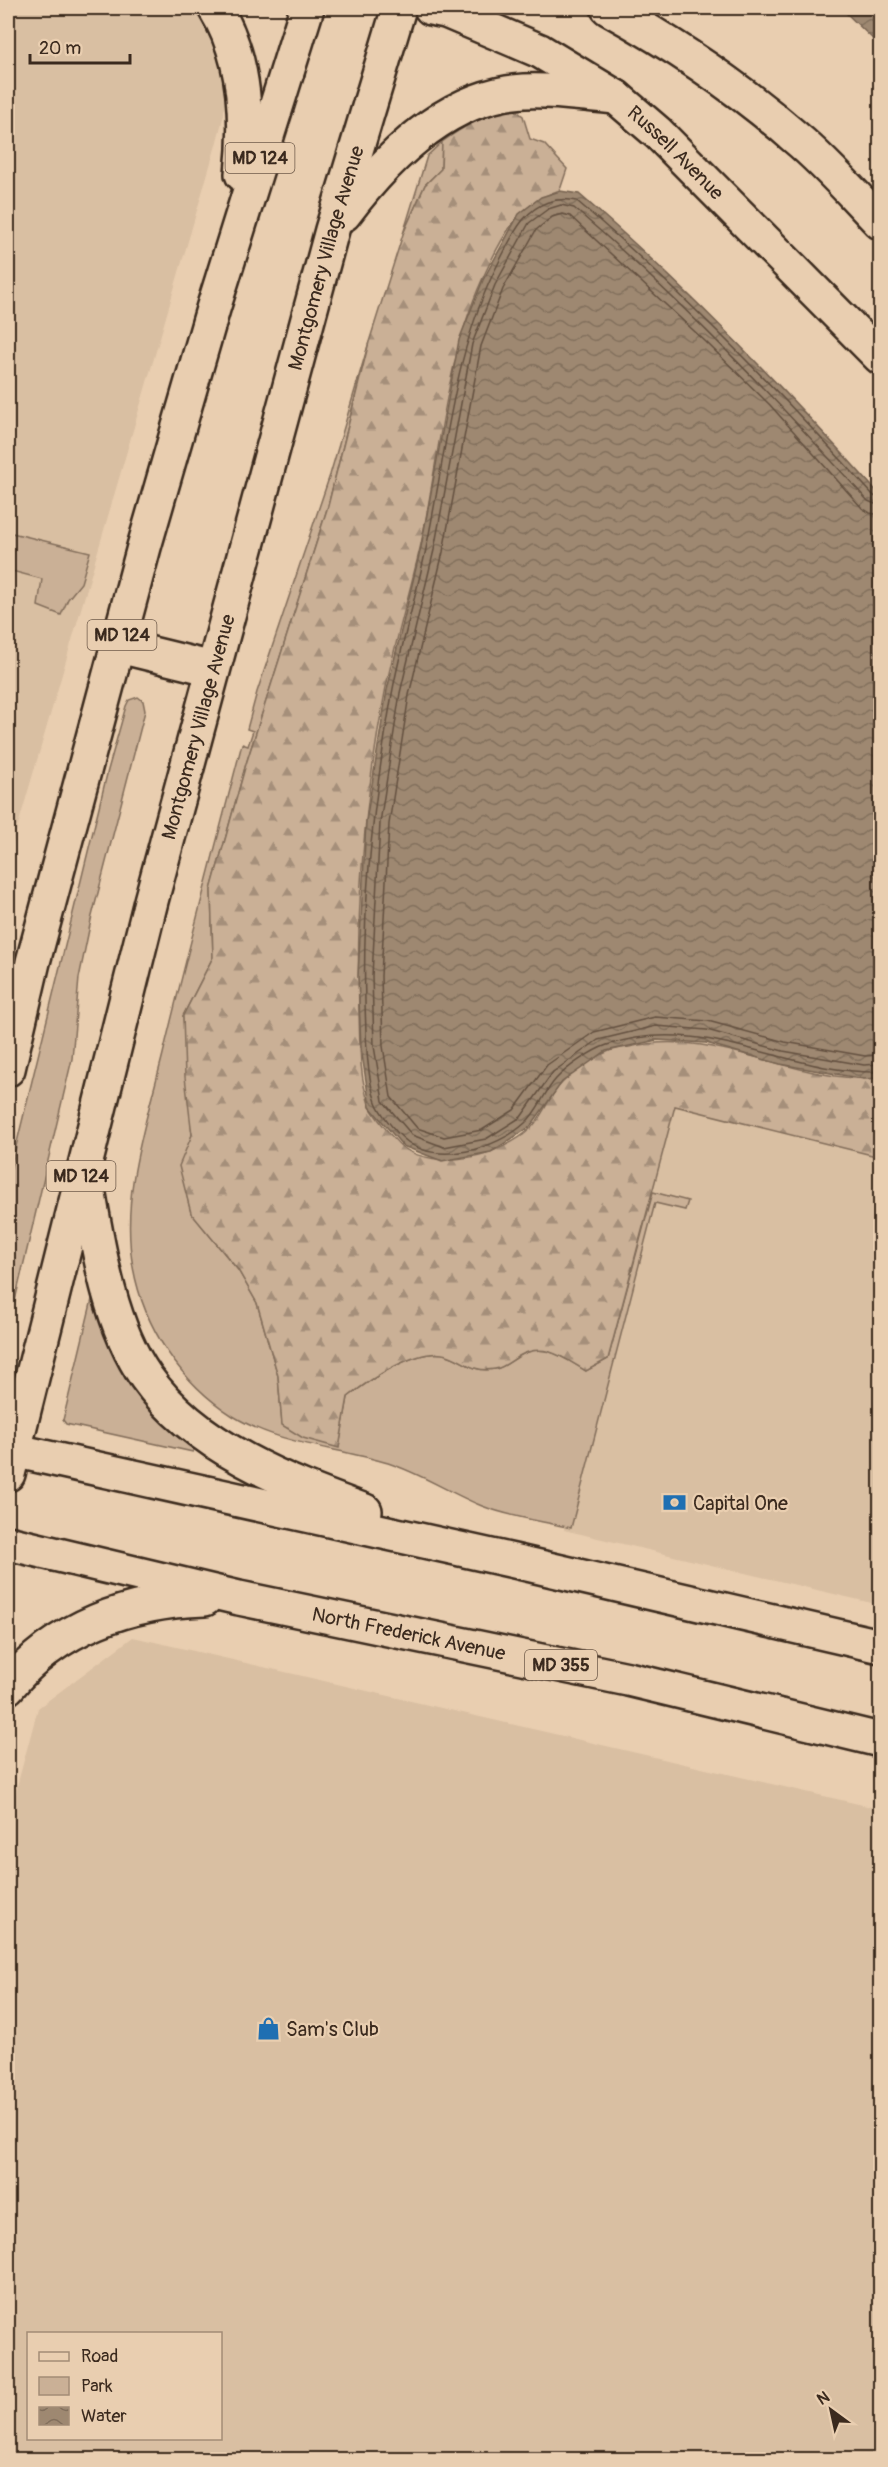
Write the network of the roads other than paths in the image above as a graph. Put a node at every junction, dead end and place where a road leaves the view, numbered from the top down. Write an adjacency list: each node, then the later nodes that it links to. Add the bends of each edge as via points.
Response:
1 (214, 8): 9 (main road, via 223,21 242,80 245,152)
2 (307, 8): 9 (main road, MD 124)
3 (399, 8): 8 (main road, Montgomery Village Avenue / MD 124)
4 (431, 8): 6 (main road, Russell Avenue, via 457,15 540,51)
5 (608, 8): 7 (main road, via 670,43 738,89 798,139)
6 (616, 98): 8 (main road, via 524,91 489,96 457,109 419,135 374,175); 10 (main road, Russell Avenue, via 658,133)
7 (880, 222)
8 (332, 230): 12 (main road, Montgomery Village Avenue / MD 124)
9 (236, 234): 11 (main road, MD 124)
10 (880, 357)
11 (119, 646): 12 (main road); 13 (main road, MD 124)
12 (213, 669): 14 (main road, Montgomery Village Avenue / MD 124)
13 (8, 1068)
14 (84, 1163): 15 (main road, Montgomery Village Avenue / MD 124); 17 (main road, via 94,1223 120,1326 146,1376 177,1412 231,1452 317,1493)
15 (9, 1458): 17 (main road)
16 (8, 1543): 18 (main road, North Frederick Avenue / MD 355)
17 (514, 1561): 19 (main road)
18 (239, 1598): 20 (main road, via 131,1607 50,1647); 21 (main road, North Frederick Avenue / MD 355, via 628,1679)
19 (880, 1646)
20 (8, 1687)
21 (880, 1740)

